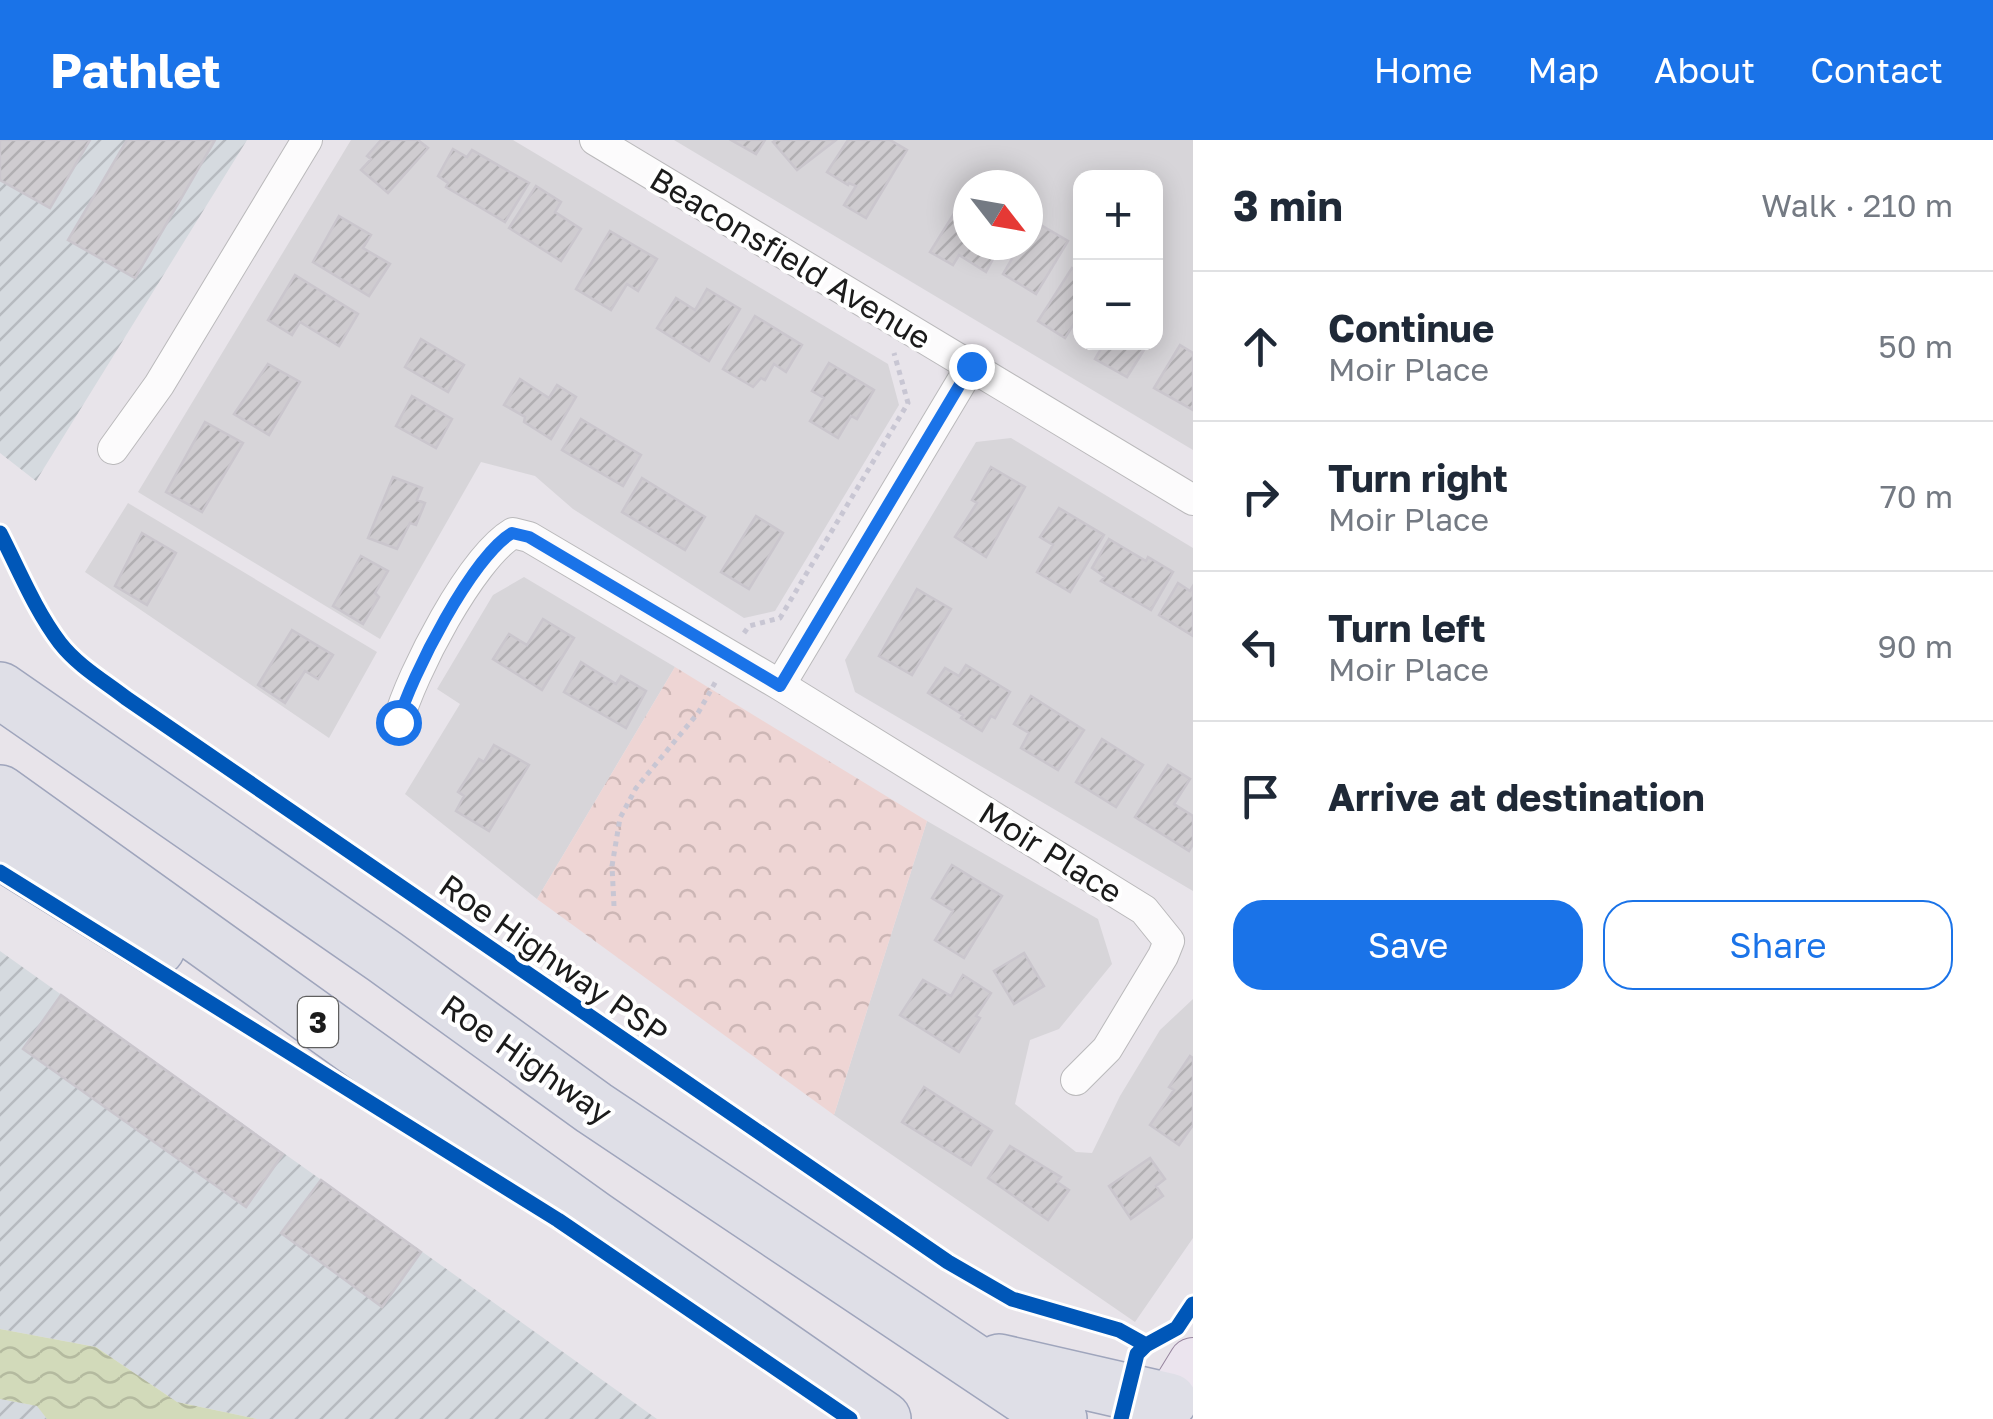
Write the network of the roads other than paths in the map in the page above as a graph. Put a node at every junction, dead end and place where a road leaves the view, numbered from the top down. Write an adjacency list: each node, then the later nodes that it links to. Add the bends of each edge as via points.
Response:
1 (307, 140): 4 (street)
2 (595, 140): 3 (street, Beaconsfield Avenue)
3 (971, 366): 5 (street, Beaconsfield Avenue); 6 (street)
4 (113, 449)
5 (1193, 500)
6 (780, 686): 8 (street, Moir Place, via 512,533 470,581 415,673); 11 (street, Moir Place, via 1144,910 1161,929 1168,941 1163,956 1106,1049)
7 (0, 690): 13 (highway, Roe Highway, via 594,1108)
8 (398, 722)
9 (0, 794): 12 (highway, 3)
10 (0, 851): 12 (highway)
11 (1076, 1080)
12 (593, 1218): 15 (highway, 3)
13 (972, 1358): 14 (highway, via 1076,1382); 16 (highway, Roe Highway)
14 (1173, 1394)
15 (883, 1419)
16 (1059, 1419)

